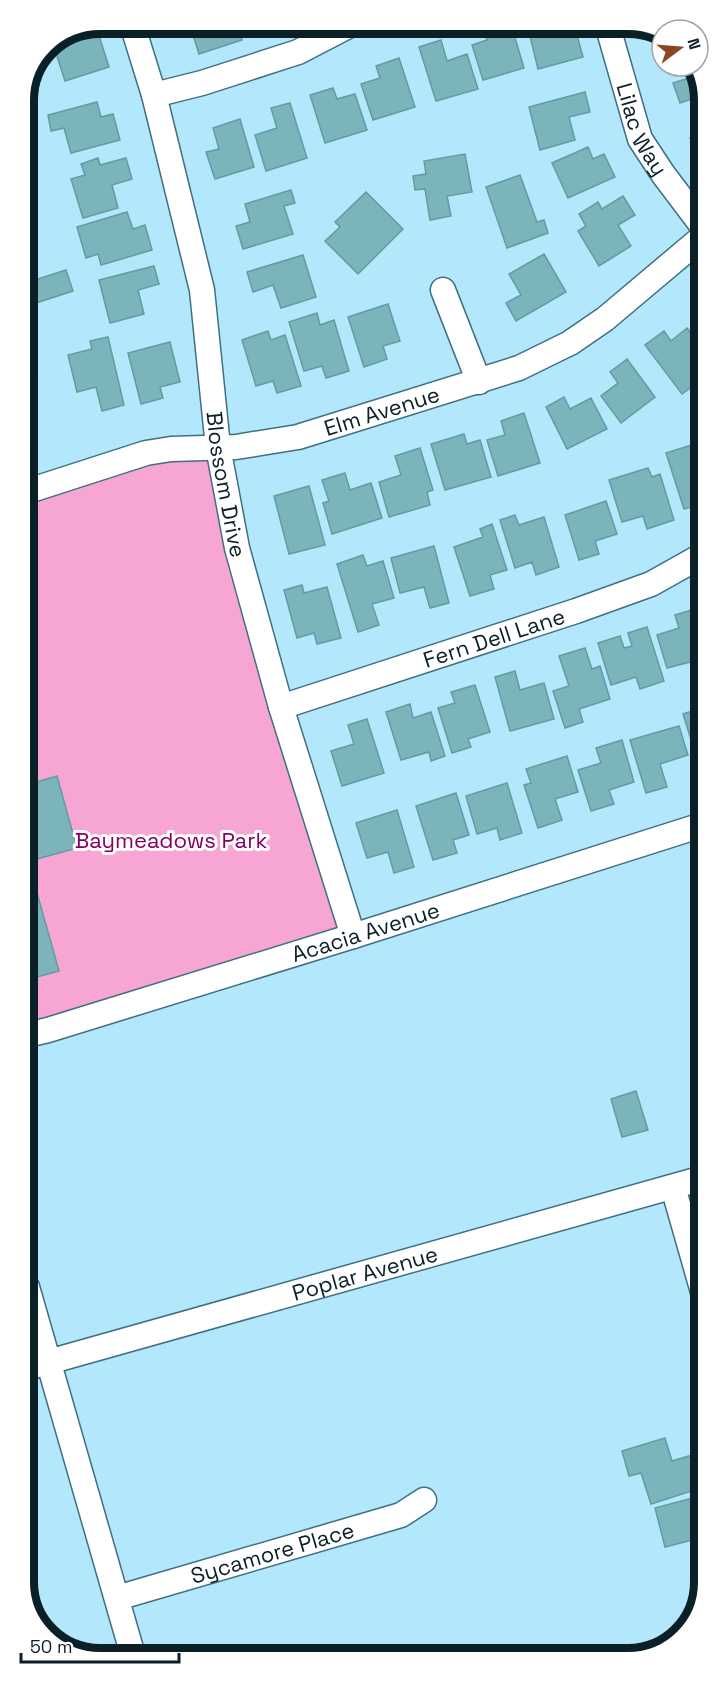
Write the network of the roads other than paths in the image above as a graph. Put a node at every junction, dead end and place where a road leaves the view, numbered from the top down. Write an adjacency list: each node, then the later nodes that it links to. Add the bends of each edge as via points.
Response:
1 (135, 34): 4 (street, Blossom Drive)
2 (332, 34): 4 (street, via 298,52)
3 (610, 35): 5 (street, Lilac Way, via 640,139)
4 (154, 95): 9 (street, Blossom Drive, via 202,290)
5 (694, 215)
6 (694, 244): 8 (street, Elm Avenue, via 605,319 570,343)
7 (443, 290): 8 (street)
8 (479, 382): 9 (street, Elm Avenue, via 298,436)
9 (218, 447): 10 (street, Elm Avenue, via 146,453); 12 (street, Blossom Drive, via 237,548)
10 (35, 489)
11 (694, 560): 12 (street, Fern Dell Lane, via 651,584 587,607)
12 (280, 707): 14 (street, Blossom Drive)
13 (694, 828): 14 (street, Acacia Avenue)
14 (353, 936): 15 (street, Acacia Avenue)
15 (34, 1033)
16 (694, 1181): 17 (street, Poplar Avenue)
17 (672, 1187): 18 (street); 20 (street, Poplar Avenue)
18 (694, 1262)
19 (34, 1338): 20 (street)
20 (38, 1365): 22 (street)
21 (424, 1500): 22 (street, Sycamore Place, via 401,1515)
22 (117, 1599): 23 (street)
23 (131, 1648)

